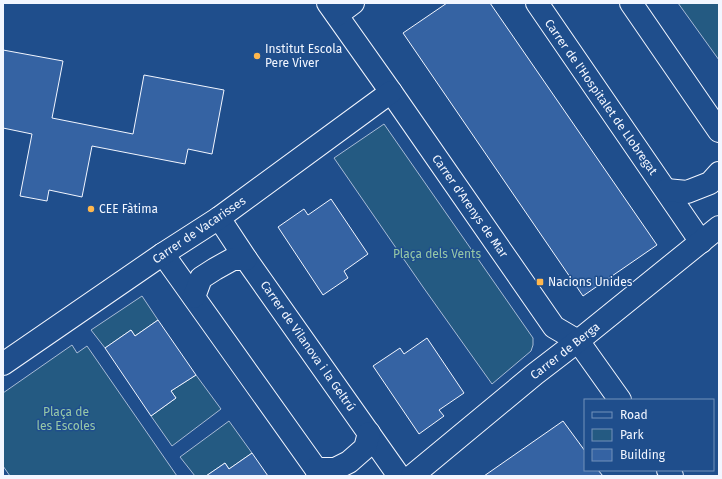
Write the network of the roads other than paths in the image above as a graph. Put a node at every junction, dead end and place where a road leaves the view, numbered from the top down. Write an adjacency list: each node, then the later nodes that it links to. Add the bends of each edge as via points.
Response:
1 (537, 3): 7 (street, Carrer de l'Hospitalet de Llobregat)
2 (631, 3): 5 (street)
3 (339, 7): 4 (street, Carrer d'Arenys de Mar)
4 (392, 92): 8 (street, Carrer de Vacarisses); 14 (street, Carrer d'Arenys de Mar, via 554,327)
5 (719, 131)
6 (719, 173): 7 (street, via 710,183 687,192)
7 (666, 190): 10 (street, Carrer de l'Hospitalet de Llobregat)
8 (219, 218): 11 (street, Carrer de Vacarisses); 12 (street, Carrer de Vilanova i la Geltrú)
9 (719, 227): 10 (street, Carrer de Berga)
10 (701, 242): 14 (street, Carrer de Berga)
11 (163, 254): 13 (street); 15 (street, Carrer de Vacarisses)
12 (246, 259): 13 (street, via 233,259 201,278); 17 (street, Carrer de Vilanova i la Geltrú)
13 (194, 297): 18 (street)
14 (578, 341): 16 (street, Carrer d'Arenys de Mar); 20 (street, Carrer de Berga)
15 (3, 364)
16 (619, 399)
17 (369, 433): 18 (street, via 365,448 349,462); 19 (street, Carrer de Vilanova i la Geltrú)
18 (319, 473)
19 (399, 476)
20 (412, 476)

